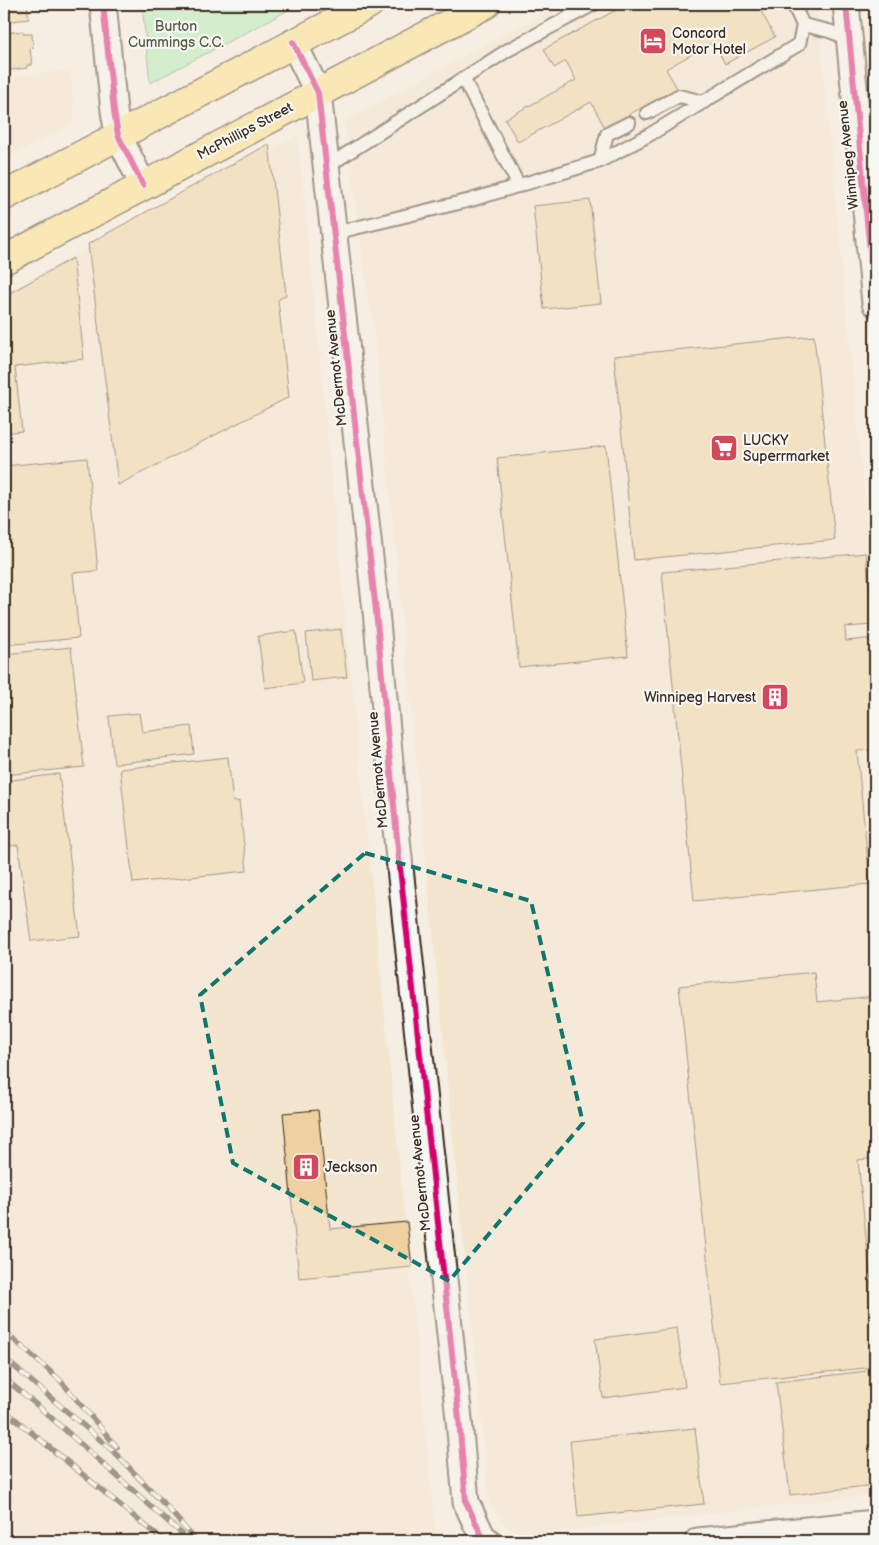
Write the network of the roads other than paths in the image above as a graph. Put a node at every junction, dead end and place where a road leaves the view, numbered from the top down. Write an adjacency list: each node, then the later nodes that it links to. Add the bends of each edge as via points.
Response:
1 (103, 4): 16 (street)
2 (368, 4): 10 (main road)
3 (486, 4): 12 (main road, McPhillips Street)
4 (594, 4): 7 (lane)
5 (793, 4): 8 (lane)
6 (846, 4): 9 (street, Winnipeg Avenue)
7 (573, 9): 11 (lane)
8 (803, 25): 9 (lane); 13 (lane, via 799,44)
9 (850, 39): 24 (street, Winnipeg Avenue)
10 (293, 42): 12 (street, McDermot Avenue); 16 (main road)
11 (463, 78): 18 (lane); 20 (lane)
12 (318, 93): 18 (street, McDermot Avenue); 19 (main road, McPhillips Street)
13 (704, 102): 14 (lane, via 679,96); 17 (lane)
14 (646, 113)
15 (629, 122): 17 (lane, via 607,134)
16 (118, 135): 19 (street); 21 (main road)
17 (600, 161): 20 (lane)
18 (326, 167): 22 (street, McDermot Avenue)
19 (143, 185): 23 (main road, McPhillips Street)
20 (519, 186): 22 (lane)
21 (4, 196)
22 (334, 233): 26 (street, McDermot Avenue, via 376,611 466,1502 482,1536)
23 (4, 260)
24 (875, 303)
25 (875, 1523): 27 (street)
26 (488, 1541)
27 (698, 1541)

